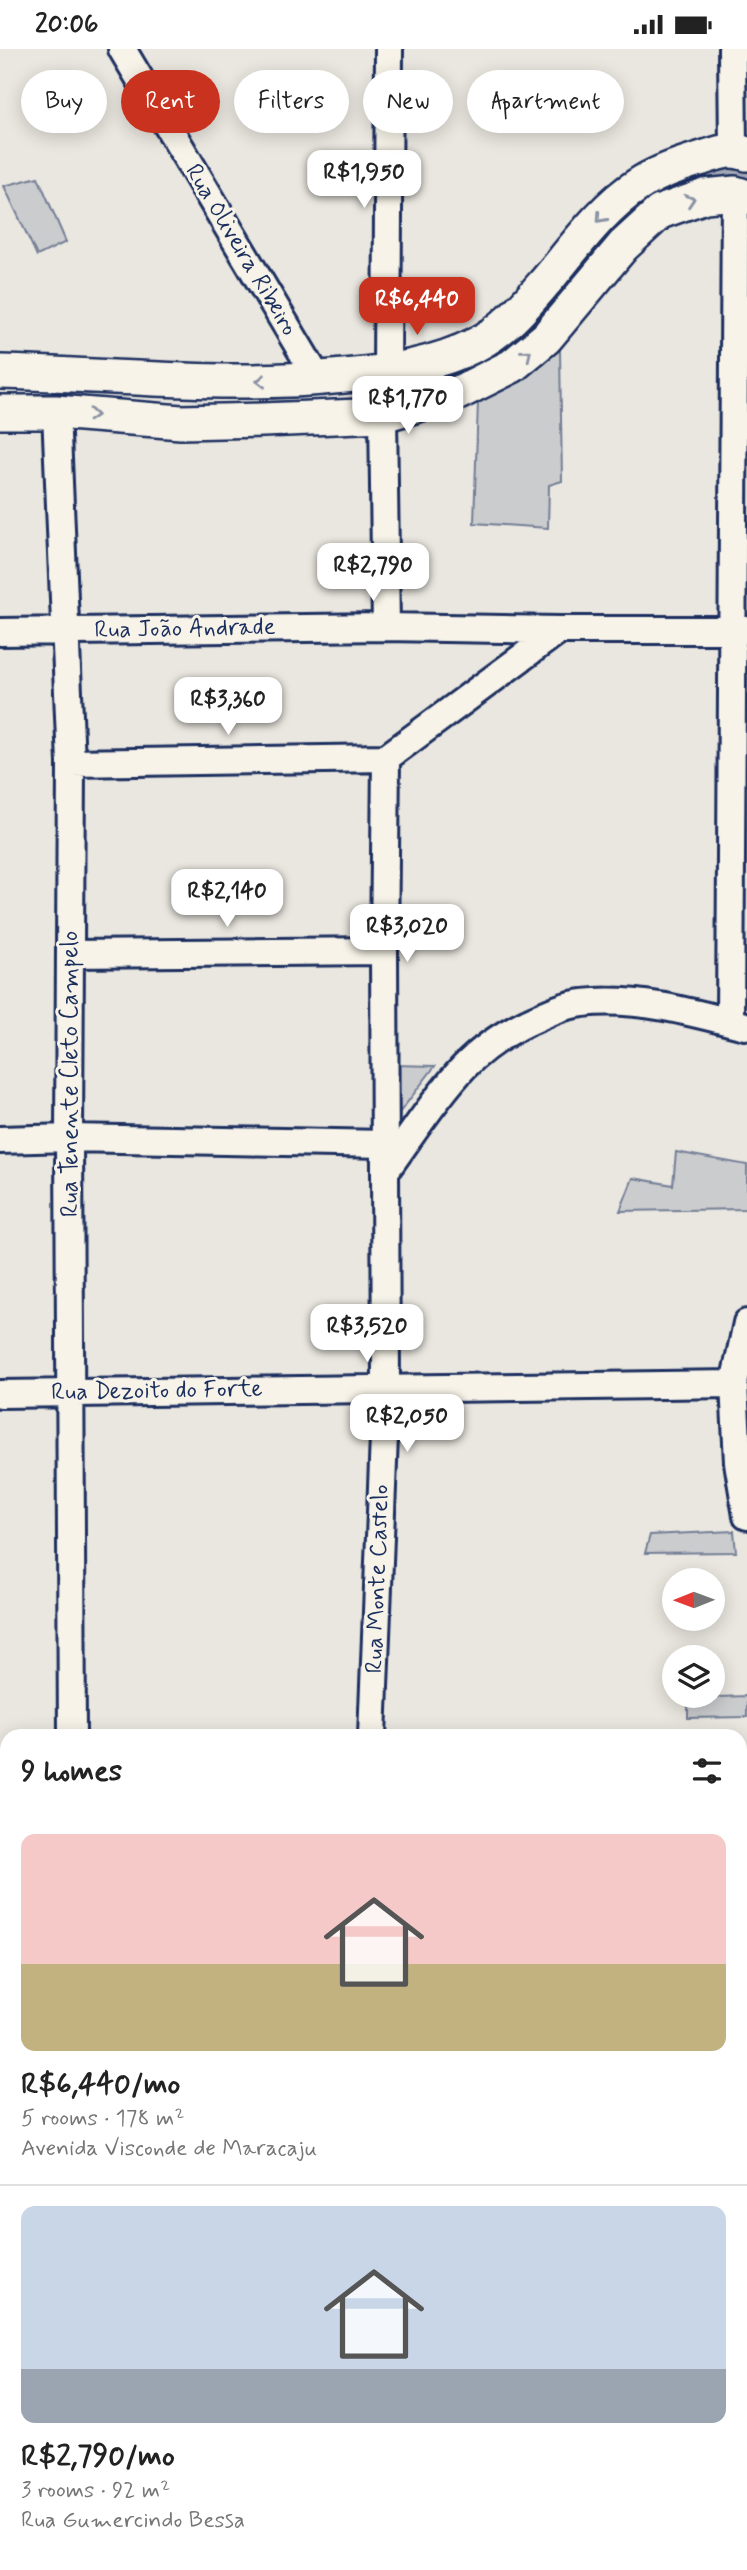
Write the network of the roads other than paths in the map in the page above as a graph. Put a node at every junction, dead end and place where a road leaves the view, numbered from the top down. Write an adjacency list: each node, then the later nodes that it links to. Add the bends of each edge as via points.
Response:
1 (122, 49): 8 (street, Rua Oliveira Ribeiro)
2 (389, 49): 7 (street)
3 (732, 49): 4 (street)
4 (740, 152): 7 (main road, one-way to 7, via 664,171 637,185 611,207 500,329 433,361)
5 (741, 195): 11 (main road, one-way to 5, via 456,394 512,366 546,338 624,246 660,212 705,196); 14 (street)
6 (0, 372): 8 (main road, one-way to 6, via 201,381)
7 (387, 372): 8 (main road)
8 (318, 379)
9 (0, 412): 10 (main road)
10 (57, 412): 11 (main road, one-way to 11, via 181,422); 15 (street, Rua Tenente Cleto Campelo)
11 (383, 415): 12 (street)
12 (386, 627): 13 (street, Rua João Andrade); 15 (street, Rua João Andrade)
13 (559, 630): 14 (street, Rua João Andrade); 17 (street)
14 (739, 630): 21 (street)
15 (67, 631): 16 (street, Rua João Andrade); 18 (street, Rua Tenente Cleto Campelo)
16 (0, 632)
17 (386, 758): 18 (street); 19 (street, Rua Monte Castelo)
18 (71, 763): 20 (street, Rua Tenente Cleto Campelo)
19 (384, 950): 20 (street); 24 (street, Rua Monte Castelo)
20 (70, 954): 22 (street, Rua Tenente Cleto Campelo)
21 (739, 1024): 24 (street, via 631,1002 580,1003 556,1009 486,1046)
22 (69, 1138): 23 (street); 24 (street); 28 (street, Rua Tenente Cleto Campelo)
23 (0, 1140)
24 (386, 1157): 27 (street, Rua Monte Castelo)
25 (747, 1323): 26 (street)
26 (734, 1384): 27 (street, Rua Dezoito do Forte); 30 (street, via 738,1462)
27 (386, 1387): 28 (street, Rua Dezoito do Forte); 32 (street, Rua Monte Castelo)
28 (70, 1392): 29 (street, Rua Dezoito do Forte); 31 (street, Rua Tenente Cleto Campelo)
29 (0, 1394)
30 (747, 1516)
31 (72, 1729)
32 (372, 1729)

